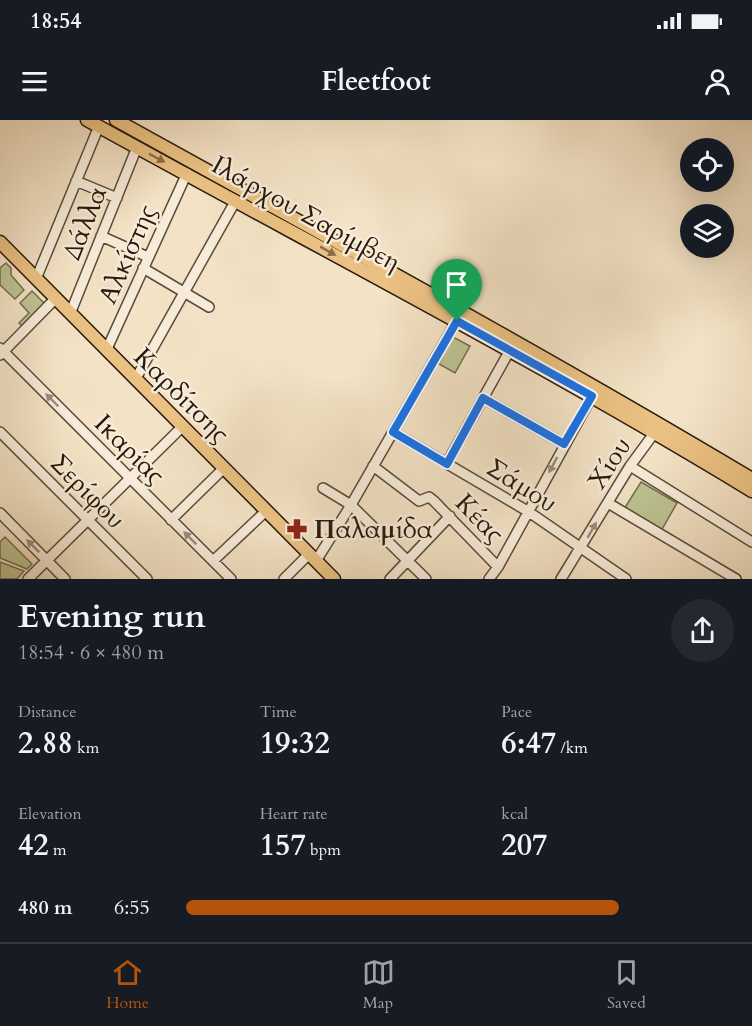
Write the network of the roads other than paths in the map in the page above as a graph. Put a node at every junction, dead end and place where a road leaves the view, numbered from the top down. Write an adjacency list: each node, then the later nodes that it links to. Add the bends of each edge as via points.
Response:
1 (87, 120): 3 (main road, Ιλάρχου Σαρίμβεη)
2 (116, 120): 18 (main road, Ιλάρχου Σαρίμβεη)
3 (99, 126): 4 (main road, Ιλάρχου Σαρίμβεη); 6 (street)
4 (137, 147): 5 (main road, Ιλάρχου Σαρίμβεη, one-way to 5); 7 (street, Δάλλα)
5 (187, 173): 8 (main road, Ιλάρχου Σαρίμβεη); 11 (street, Αλκίστης)
6 (76, 181): 7 (street); 13 (street)
7 (117, 198): 9 (street, Δάλλα)
8 (236, 200): 14 (street); 18 (main road, Ιλάρχου Σαρίμβεη, one-way to 18)
9 (101, 236): 11 (street); 17 (street, Δάλλα)
10 (0, 242): 13 (main road, Καρδίτσης)
11 (148, 257): 12 (street, Αλκίστης)
12 (143, 268): 14 (street); 21 (street, Αλκίστης)
13 (36, 279): 15 (main road, Καρδίτσης)
14 (184, 291): 16 (street); 22 (street)
15 (55, 300): 17 (main road, Καρδίτσης); 20 (street)
16 (209, 307)
17 (69, 314): 21 (main road, Καρδίτσης)
18 (460, 316): 19 (main road, Ιλάρχου Σαρίμβεη); 27 (street); 35 (main road, Ιλάρχου Σαρίμβεη)
19 (510, 350): 23 (main road, Ιλάρχου Σαρίμβεη); 24 (street)
20 (1, 351): 34 (street, Ικαρίας, one-way to 20)
21 (106, 351): 22 (main road, Καρδίτσης)
22 (135, 380): 25 (main road, Καρδίτσης)
23 (592, 396): 28 (main road, Ιλάρχου Σαρίμβεη); 29 (street)
24 (483, 398): 29 (street); 30 (street)
25 (182, 427): 33 (main road, Καρδίτσης); 34 (street)
26 (0, 432): 44 (street, Σερίφου)
27 (393, 432): 30 (street, Σάμου); 31 (street)
28 (655, 432): 32 (street, Χίου); 37 (main road, Ιλάρχου Σαρίμβεη)
29 (564, 444): 41 (street, one-way to 41)
30 (447, 464): 41 (street, Σάμου)
31 (373, 466): 39 (street); 43 (street, Κέας, via 419,501 429,497)
32 (630, 466): 38 (street, Χίου); 46 (street)
33 (224, 468): 40 (main road, Καρδίτσης); 45 (street)
34 (131, 479): 44 (street); 45 (street, Ικαρίας)
35 (752, 479)
36 (323, 488): 39 (street)
37 (752, 491)
38 (608, 503): 47 (street, Χίου, one-way to 38); 64 (street)
39 (351, 505): 48 (street); 50 (street)
40 (266, 512): 48 (main road, Καρδίτσης); 51 (street)
41 (529, 512): 47 (street, Σάμου); 52 (street)
42 (0, 513): 49 (street, one-way to 42)
43 (450, 516): 50 (street); 52 (street, Κέας)
44 (88, 519): 49 (street); 56 (street, Σερίφου)
45 (171, 520): 51 (street, Ικαρίας, one-way to 45)
46 (751, 539)
47 (582, 548): 53 (street, Σάμου); 63 (street, Χίου)
48 (313, 557): 58 (street); 59 (main road, Καρδίτσης)
49 (47, 560): 54 (street); 55 (street)
50 (407, 560): 60 (street); 61 (street)
51 (213, 561): 57 (street, Ικαρίας)
52 (498, 567): 62 (street)
53 (620, 577)
54 (28, 579)
55 (65, 579)
56 (147, 579)
57 (231, 579)
58 (284, 579)
59 (334, 579)
60 (390, 579)
61 (426, 579)
62 (489, 579)
63 (561, 579)
64 (736, 579)

